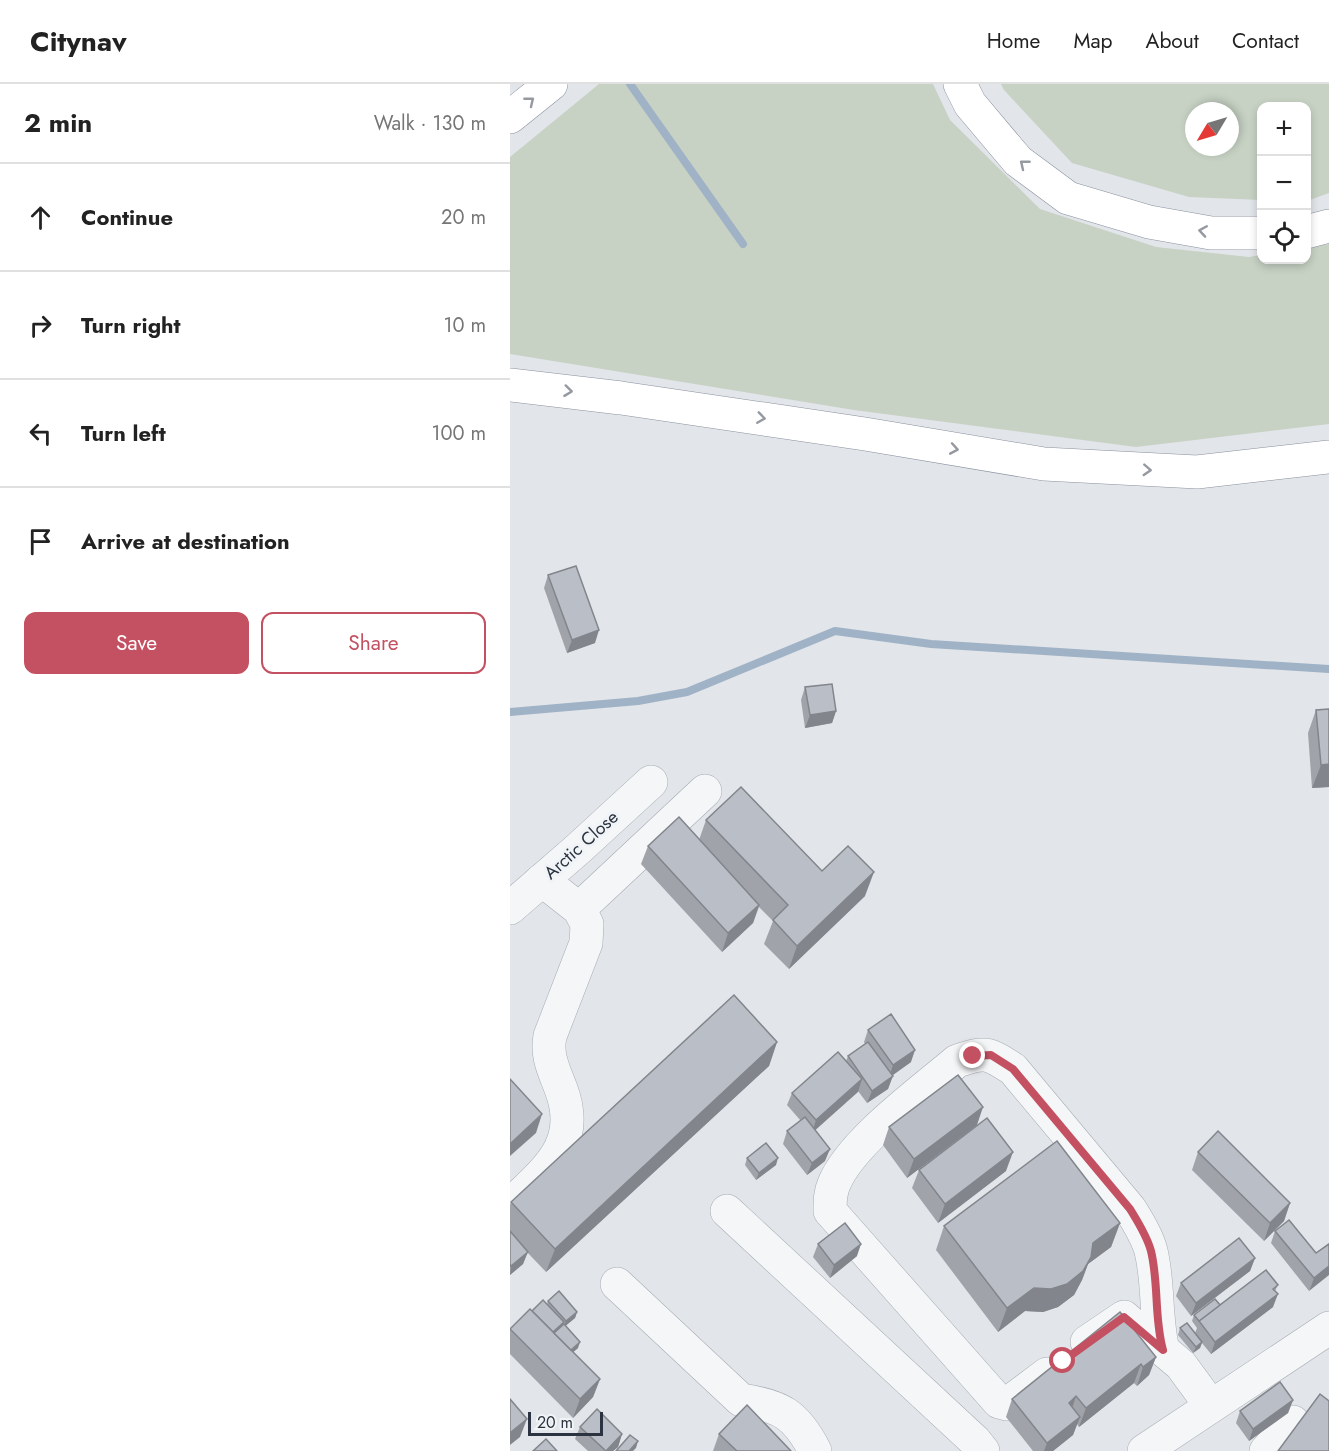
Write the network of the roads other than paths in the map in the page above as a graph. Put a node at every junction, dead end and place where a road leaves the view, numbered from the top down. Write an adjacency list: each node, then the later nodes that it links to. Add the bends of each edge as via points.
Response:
1 (551, 84): 3 (highway, one-way to 1)
2 (960, 84): 6 (highway, one-way to 2, via 1211,233 1149,222 1068,198 1018,161 970,104)
3 (510, 117)
4 (1329, 226): 5 (highway)
5 (1311, 231)
6 (1257, 233)
7 (510, 384): 8 (highway, one-way to 8, via 853,432 1044,464 1197,472)
8 (1329, 457)
9 (651, 782): 11 (street, Arctic Close)
10 (705, 791): 13 (street)
11 (542, 880): 12 (street, Arctic Close); 13 (street)
12 (510, 908)
13 (579, 909): 14 (street, via 587,924 586,944 548,1049 567,1104 563,1146 551,1166)
14 (510, 1205)
15 (727, 1211): 22 (street)
16 (617, 1284): 21 (street, via 741,1400 768,1404 787,1414 804,1430)
17 (1329, 1328): 19 (street)
18 (1163, 1350): 18 (street, via 1150,1251 1130,1209 1013,1069 991,1055 957,1061 867,1139 834,1183 830,1211 999,1402 1007,1404 1124,1317); 19 (street, via 1181,1365)
19 (1211, 1406): 23 (street)
20 (1293, 1422): 24 (street)
21 (815, 1451)
22 (983, 1451)
23 (1144, 1451)
24 (1266, 1451)

